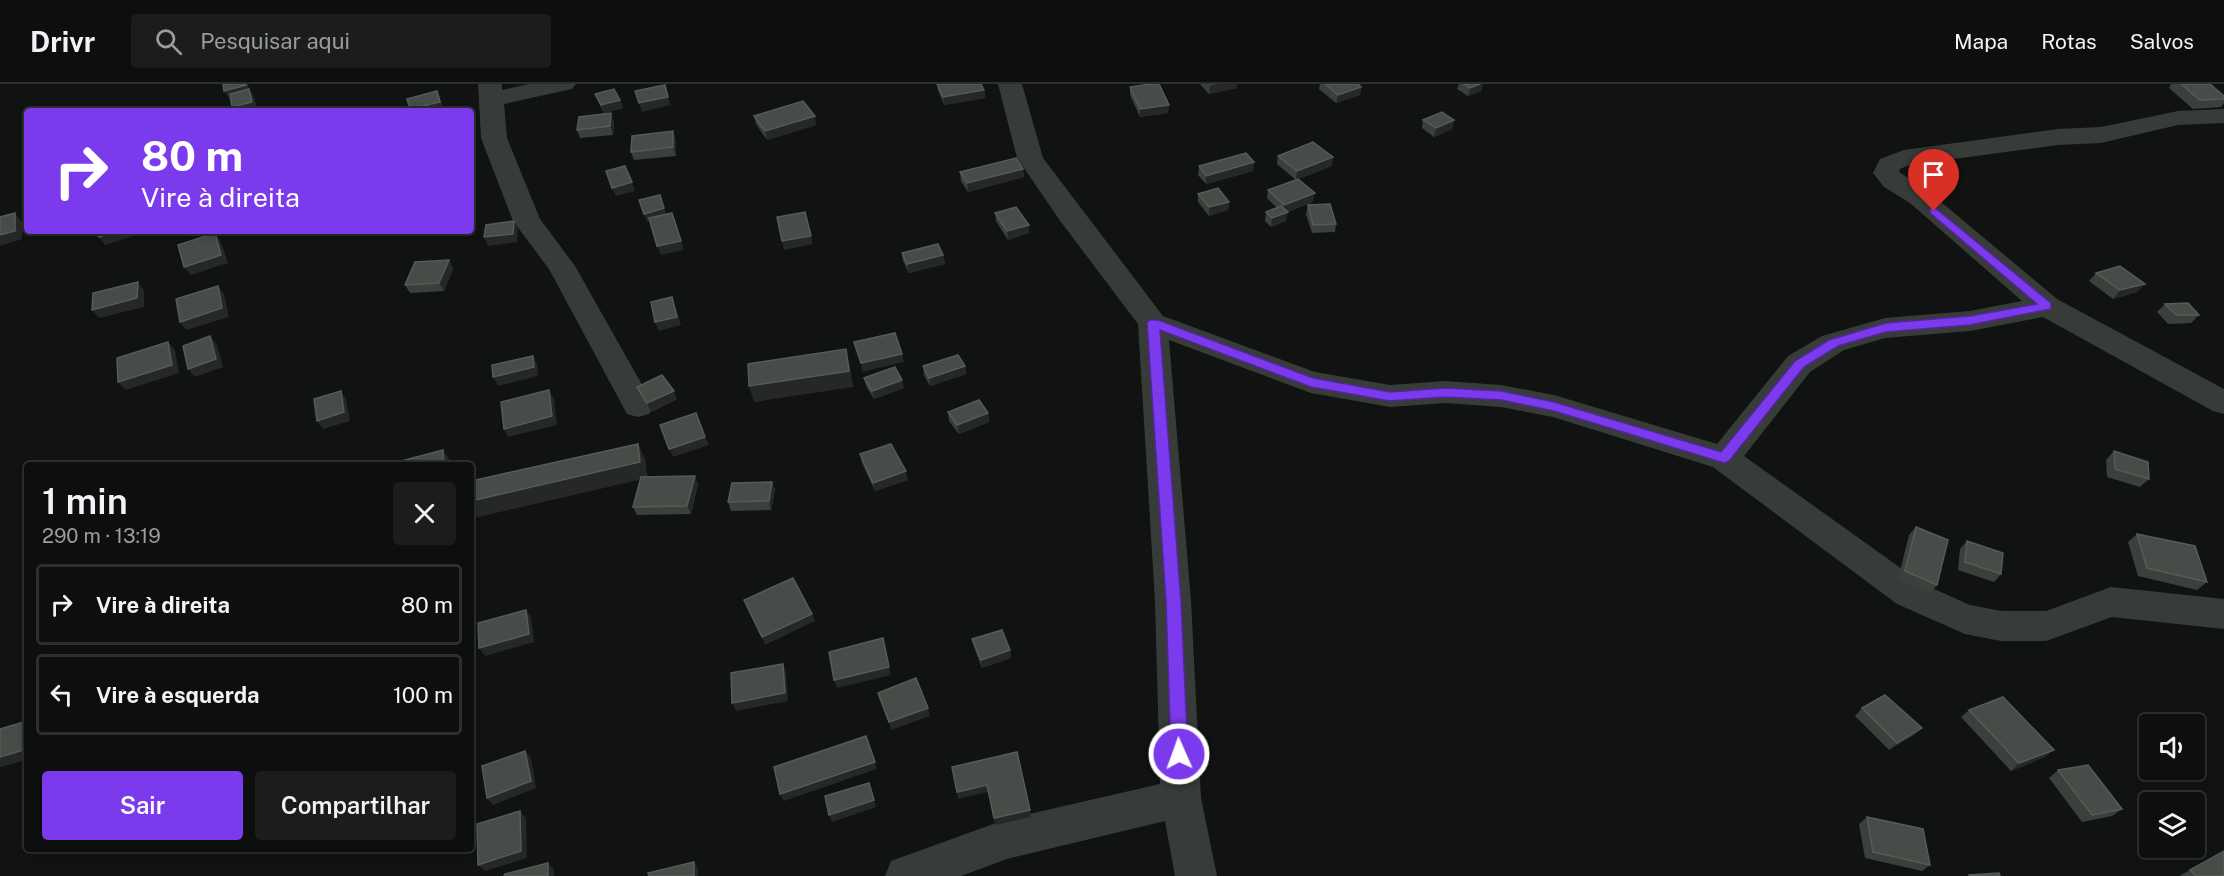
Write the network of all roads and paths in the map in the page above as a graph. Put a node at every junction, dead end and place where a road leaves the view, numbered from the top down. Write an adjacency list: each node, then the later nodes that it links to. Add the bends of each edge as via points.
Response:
1 (564, 84): 3 (street)
2 (1010, 84): 6 (street, via 1030,158)
3 (491, 91): 8 (street, via 494,138 527,221 561,266)
4 (2224, 116): 5 (street, via 2178,118 2101,135 1904,158 1890,164 1887,173 1893,181 1919,197)
5 (2047, 306): 7 (street); 9 (street, via 1970,321 1886,328 1833,343 1800,364)
6 (1154, 323): 9 (street, via 1311,382 1390,396 1445,392 1501,396 1554,406); 11 (street, via 1173,601)
7 (2224, 403)
8 (638, 406)
9 (1724, 458): 10 (street, via 1910,594 1965,619 2001,626 2046,626 2111,603)
10 (2224, 614)
11 (1181, 798): 12 (street, via 1007,839); 13 (street)
12 (906, 876)
13 (1196, 876)

